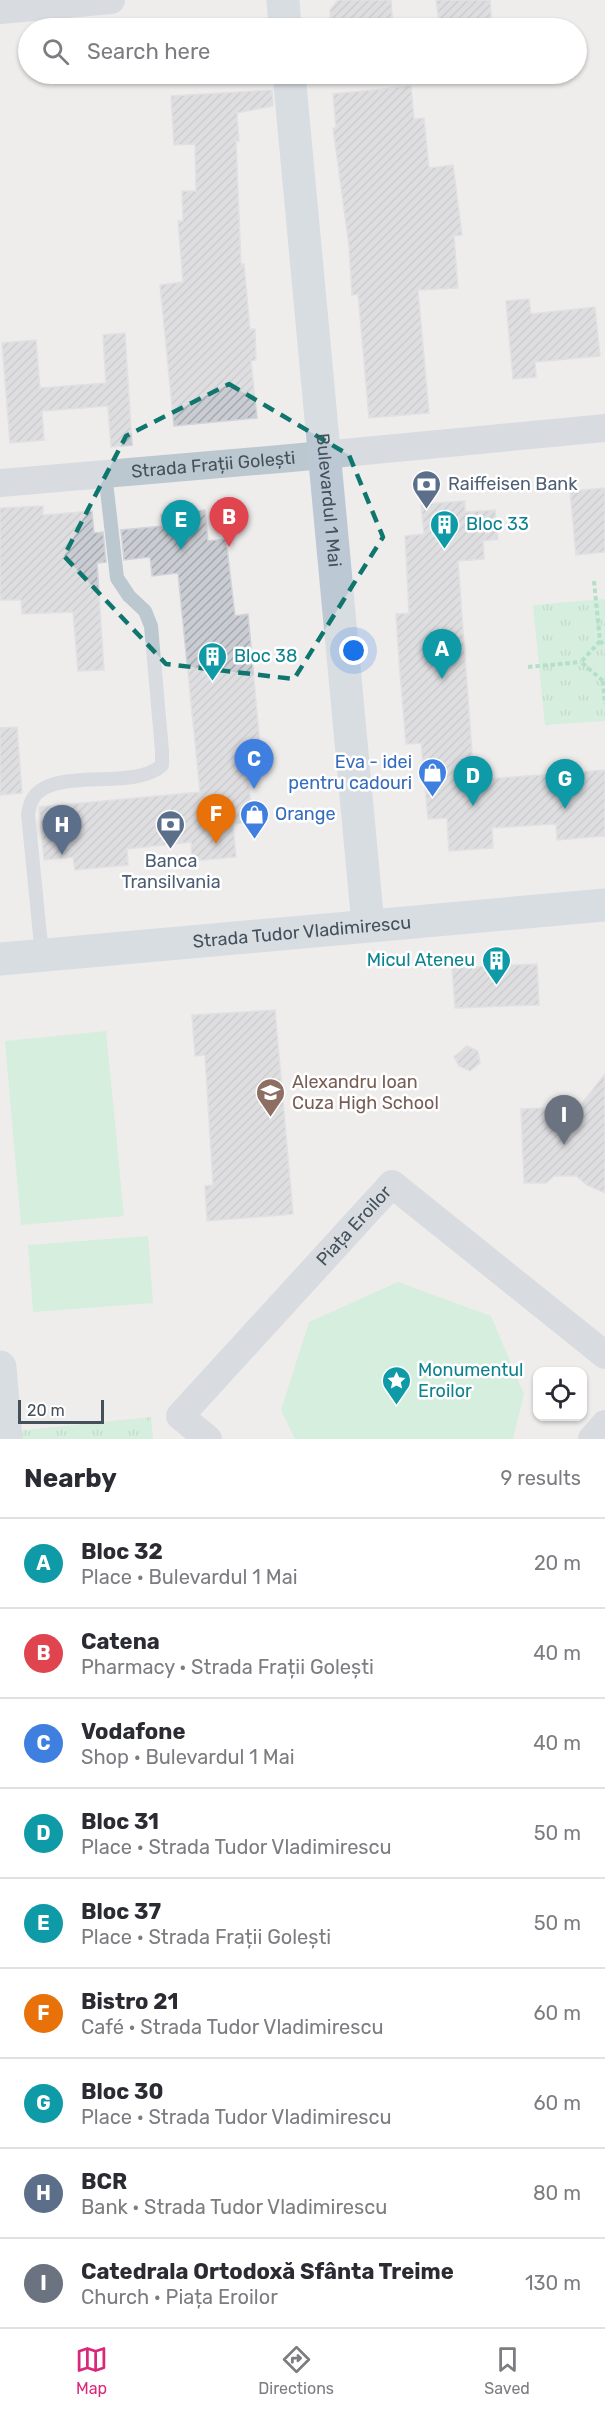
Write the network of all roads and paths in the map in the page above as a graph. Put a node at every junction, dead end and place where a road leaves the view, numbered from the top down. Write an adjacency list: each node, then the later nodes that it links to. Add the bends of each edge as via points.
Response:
1 (111, 0): 3 (street)
2 (282, 0): 4 (street)
3 (0, 10)
4 (284, 18)
5 (291, 84): 7 (street, Bulevardul 1 Mai)
6 (605, 428): 7 (street, Strada Frații Golești)
7 (326, 455): 8 (street, Strada Frații Golești); 18 (street, Bulevardul 1 Mai)
8 (105, 473): 9 (street, Strada Frații Golești); 19 (lane, via 117,578 145,611 151,626 162,765 154,773 139,776 63,782 47,787 32,799 28,814)
9 (0, 483)
10 (594, 581): 11 (path)
11 (600, 641): 12 (path); 13 (path)
12 (605, 646)
13 (581, 662): 14 (path); 15 (path)
14 (528, 667)
15 (604, 680): 16 (path)
16 (605, 704)
17 (605, 905): 18 (street, Strada Tudor Vladimirescu)
18 (368, 925): 19 (street, Strada Tudor Vladimirescu)
19 (42, 955): 20 (street, Strada Tudor Vladimirescu)
20 (0, 959)
21 (605, 1355): 25 (street, Piața Eroilor, via 392,1184 180,1416)
22 (0, 1367): 24 (street)
23 (605, 1424): 26 (street)
24 (4, 1435)
25 (208, 1439)
26 (592, 1439)

